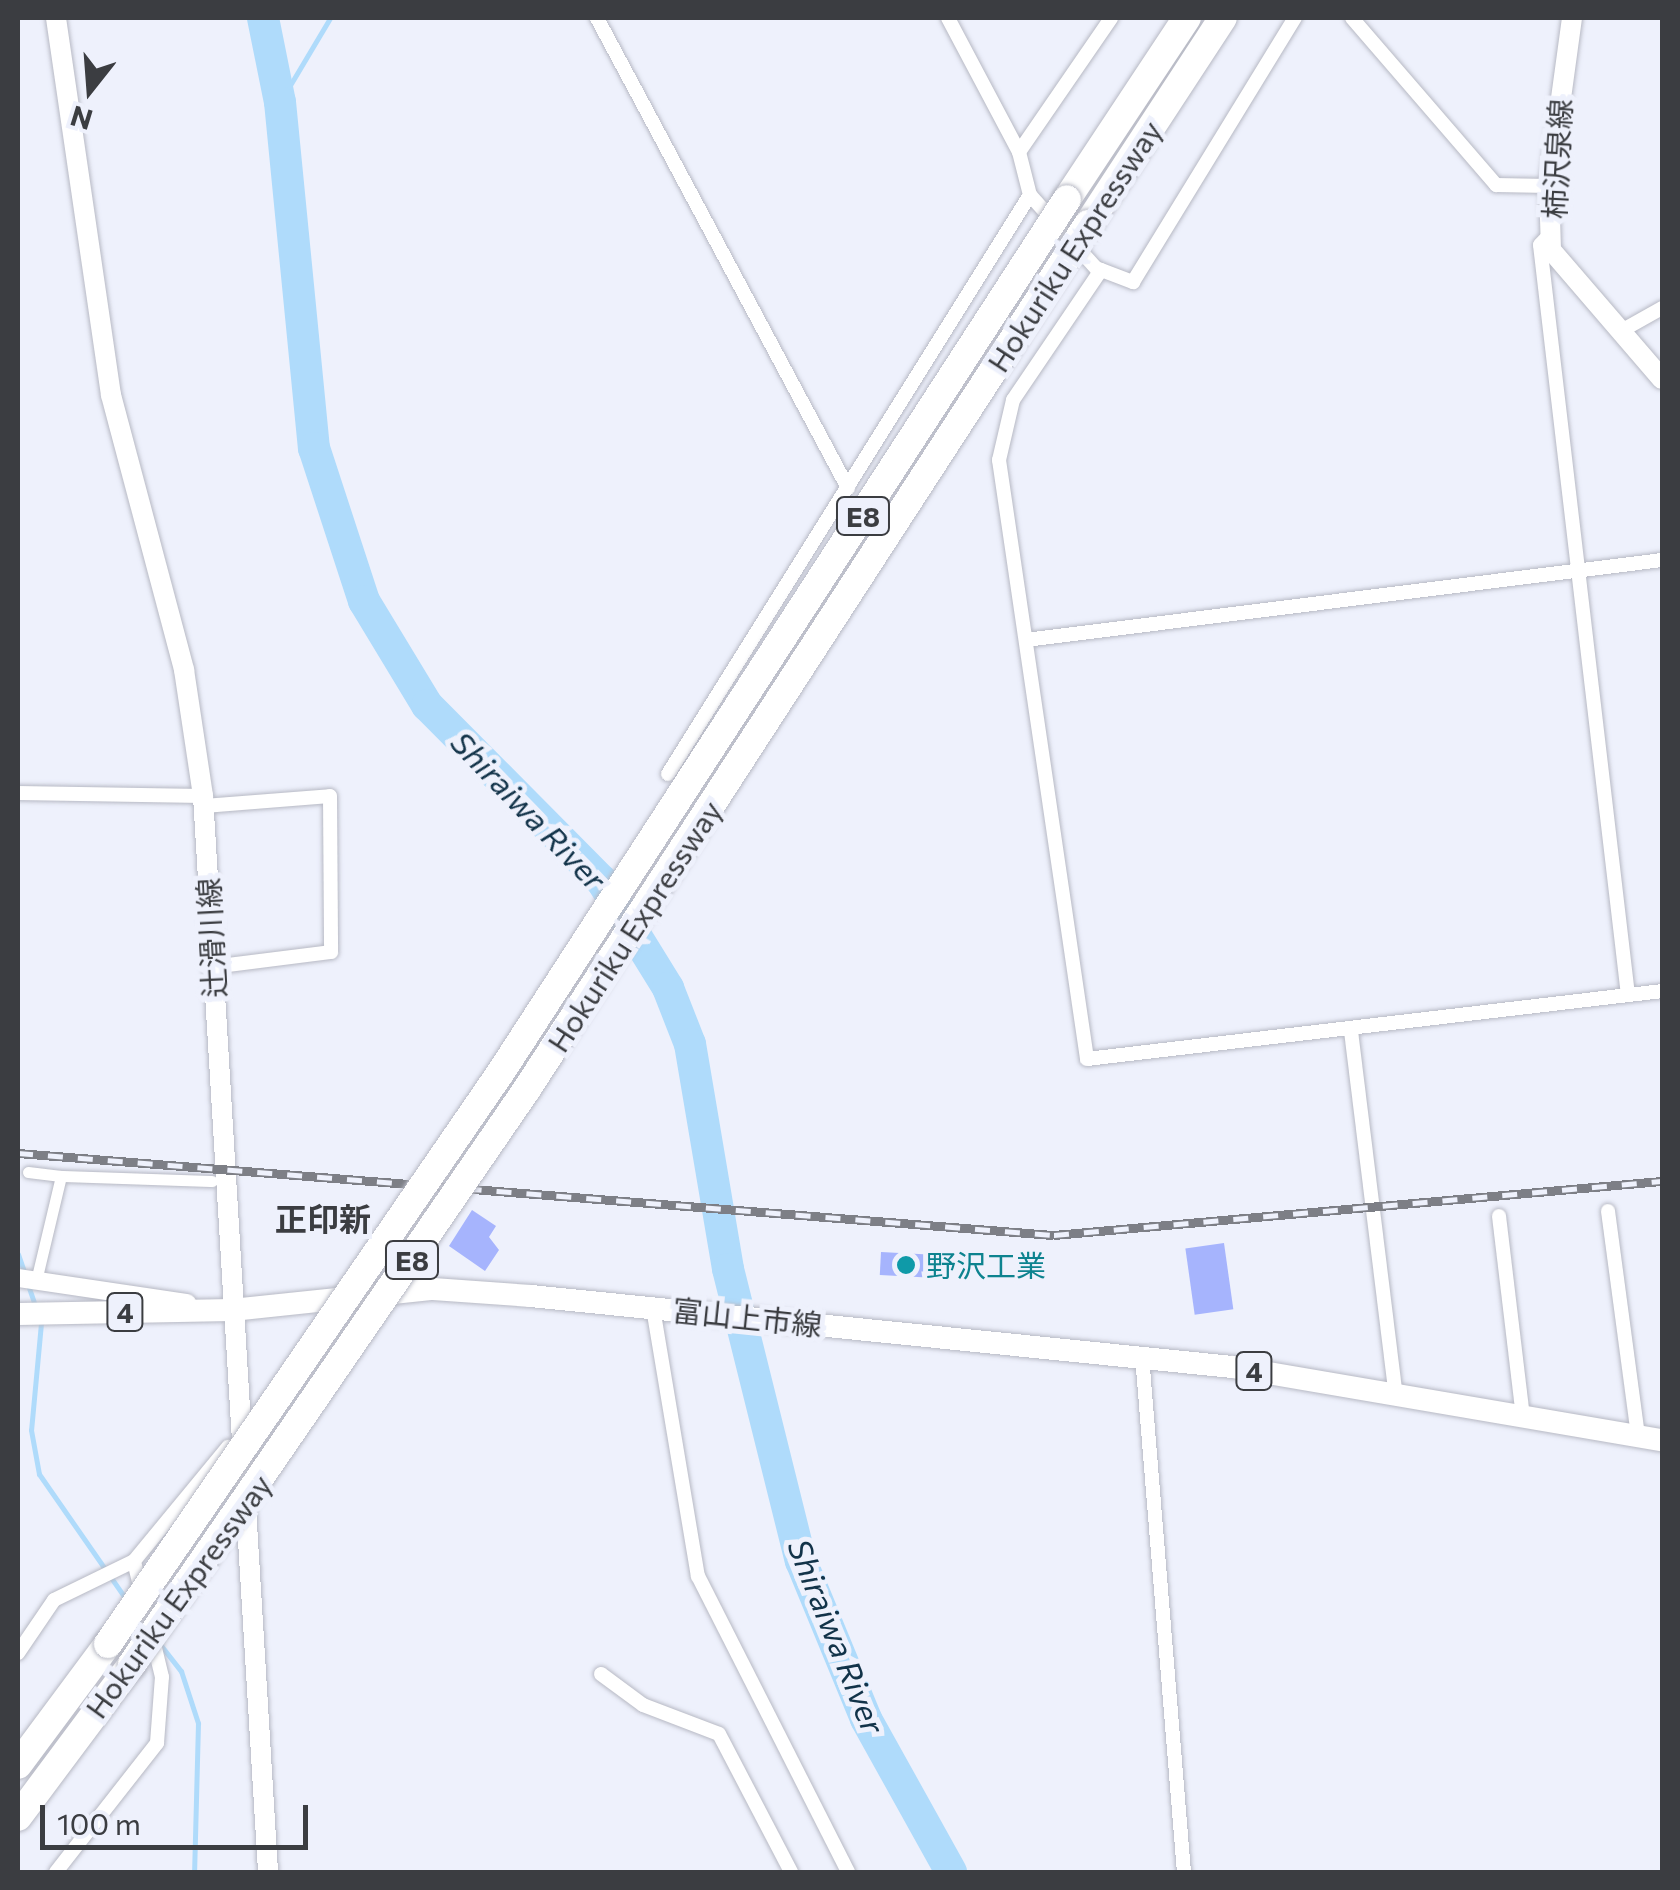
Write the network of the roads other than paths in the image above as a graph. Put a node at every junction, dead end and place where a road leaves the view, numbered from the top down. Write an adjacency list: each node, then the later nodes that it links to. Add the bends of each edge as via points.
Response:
1 (56, 18): 24 (main road, 辻滑川線, via 111,395 184,670)
2 (597, 18): 18 (street)
3 (948, 18): 10 (street)
4 (1111, 18): 10 (street)
5 (1187, 18): 47 (highway, Hokuriku Expressway / E8, bridge, via 502,1072)
6 (1223, 18): 48 (highway, Hokuriku Expressway / E8, bridge, via 527,1090 132,1664)
7 (1296, 18): 14 (street, via 1154,262 1134,282)
8 (1352, 18): 11 (street, via 1496,185)
9 (1572, 18): 11 (main road, 柿沢泉線)
10 (1020, 152): 12 (street)
11 (1549, 186): 13 (main road, 柿沢泉線)
12 (1030, 194): 14 (street); 18 (street)
13 (1553, 231): 16 (main road, 柿沢泉線, via 1551,250); 20 (street, via 1540,245)
14 (1101, 270): 21 (street, via 1013,400 999,460)
15 (1662, 308): 16 (street)
16 (1621, 331): 17 (main road, 柿沢泉線)
17 (1662, 379)
18 (848, 488): 22 (street)
19 (1662, 560): 20 (street)
20 (1574, 571): 21 (street); 27 (street)
21 (1026, 640): 28 (street, via 1087,1059)
22 (668, 774)
23 (18, 793): 24 (street)
24 (203, 801): 25 (main road, 辻滑川線); 25 (street, via 330,796 331,952)
25 (212, 966): 36 (main road, 辻滑川線)
26 (1662, 991): 27 (street)
27 (1628, 995): 28 (street)
28 (1351, 1031): 39 (street)
29 (28, 1172): 30 (street)
30 (61, 1176): 31 (street); 34 (street)
31 (212, 1181)
32 (1608, 1212): 42 (street)
33 (1500, 1216): 40 (street)
34 (27, 1280): 36 (street)
35 (653, 1308): 36 (main road, 4, via 433,1289); 38 (main road, 富山上市線 / 4); 52 (street, via 698,1576)
36 (232, 1310): 37 (main road, 4); 41 (main road, 辻滑川線)
37 (18, 1314)
38 (1142, 1356): 39 (main road, 4); 53 (street)
39 (1396, 1395): 40 (main road, 4)
40 (1524, 1416): 42 (main road, 4)
41 (238, 1435): 44 (street); 50 (main road, 辻滑川線)
42 (1638, 1436): 43 (main road, 4)
43 (1662, 1440)
44 (134, 1561): 45 (street, via 54,1600); 49 (street, via 162,1677 157,1744)
45 (18, 1652)
46 (601, 1674): 51 (street, via 643,1705 720,1734)
47 (18, 1765)
48 (18, 1816)
49 (56, 1872)
50 (268, 1872)
51 (790, 1872)
52 (848, 1872)
53 (1184, 1872)

